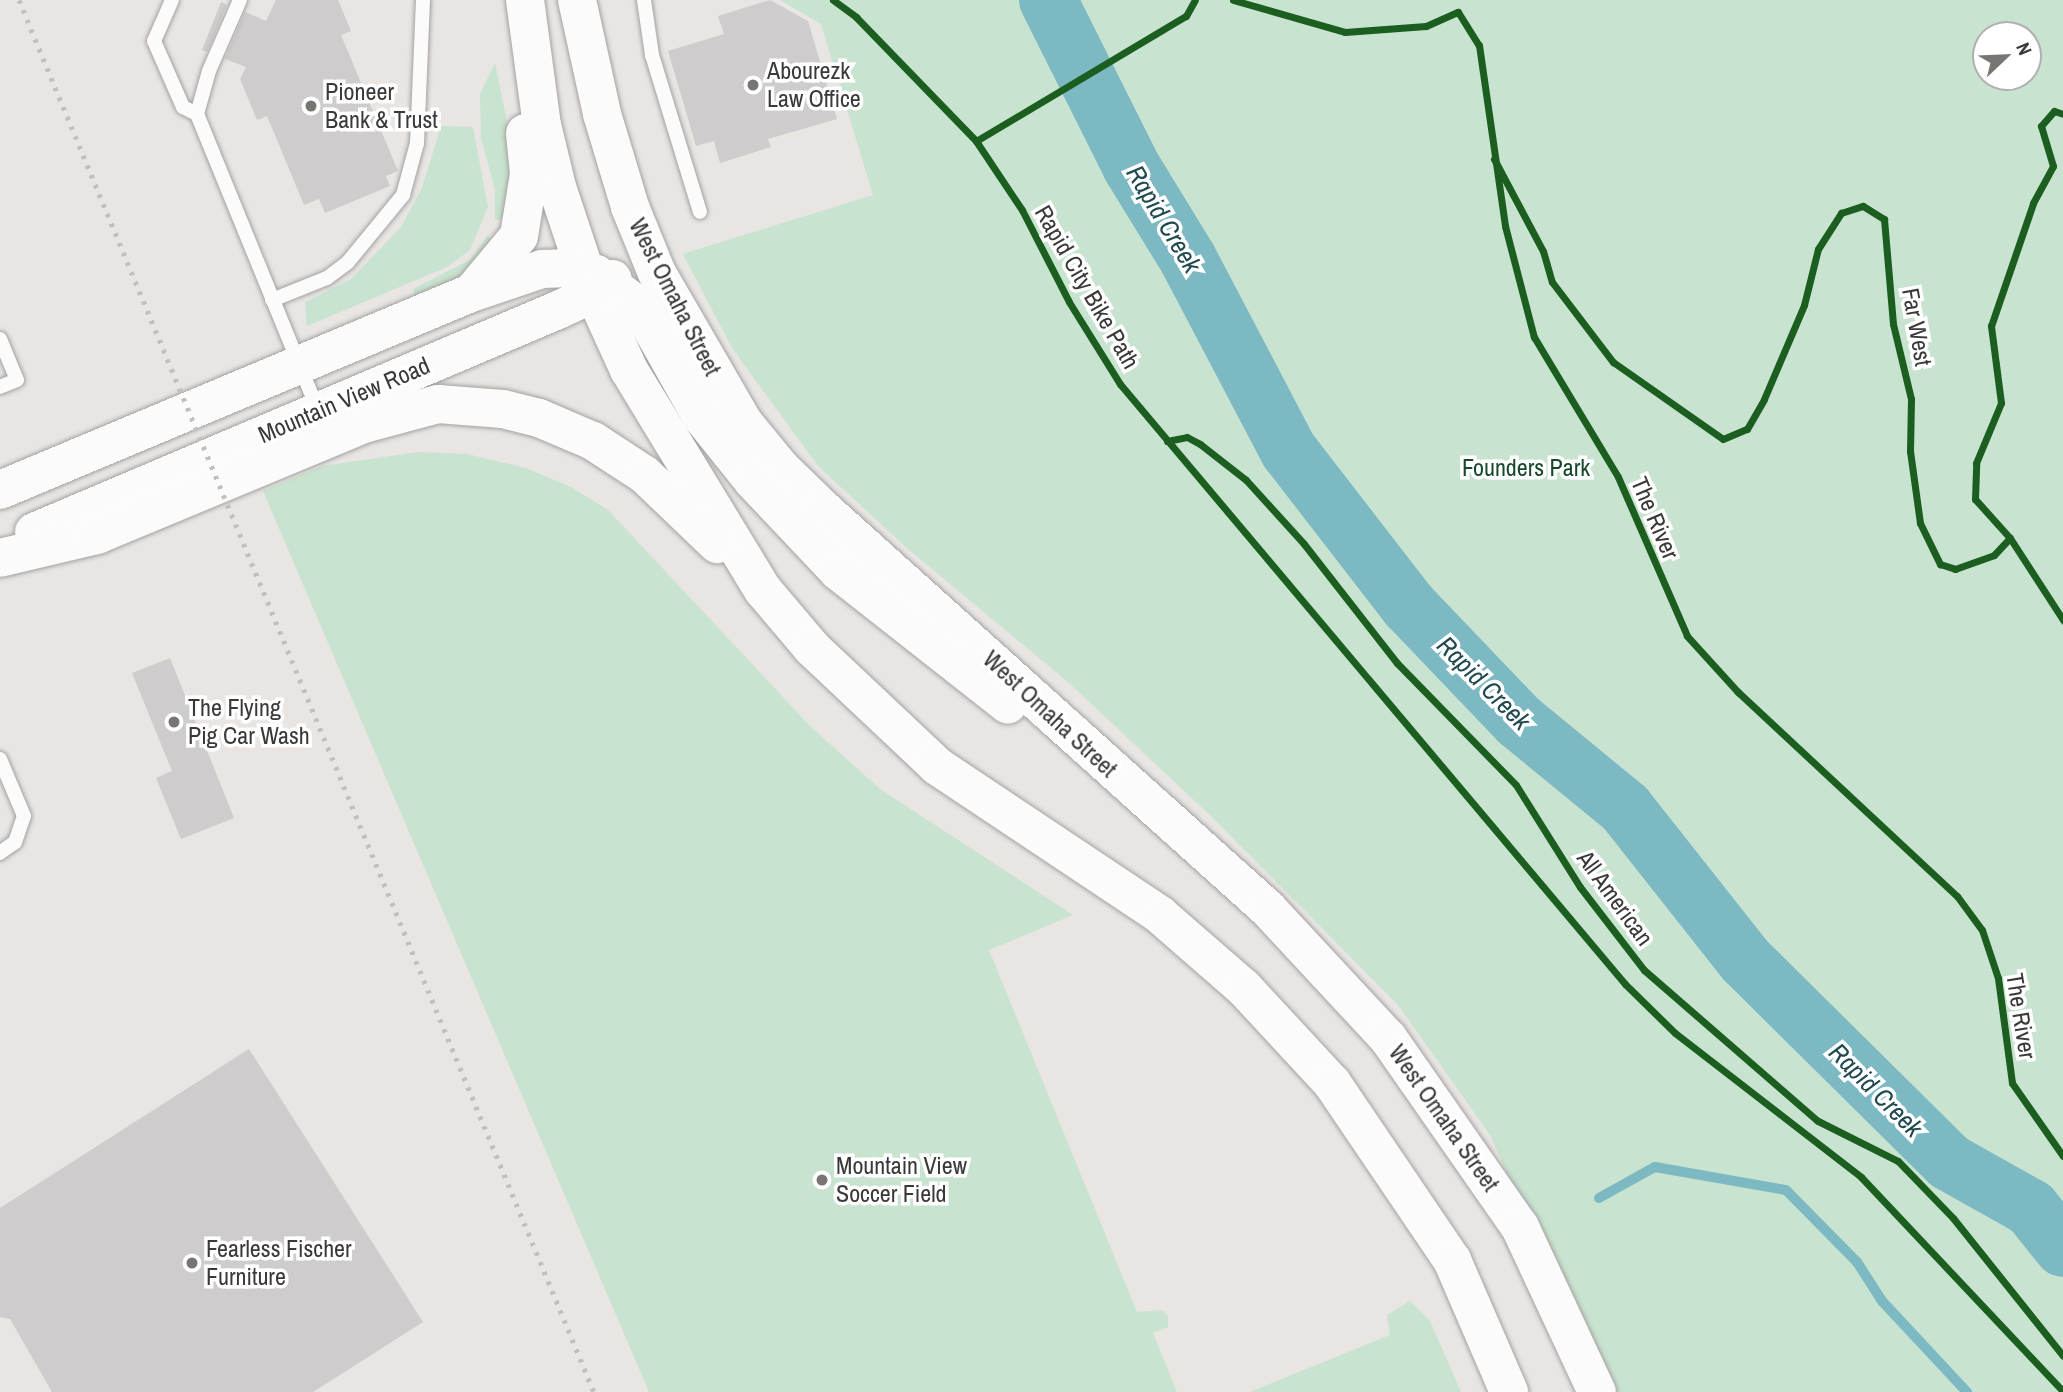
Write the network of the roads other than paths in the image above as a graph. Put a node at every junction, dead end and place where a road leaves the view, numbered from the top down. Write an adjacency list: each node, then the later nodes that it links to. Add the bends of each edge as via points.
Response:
1 (172, 0): 8 (lane, via 154,41 183,107)
2 (240, 0): 8 (lane, via 209,71)
3 (423, 0): 13 (lane, via 417,143 403,195 348,262 327,278)
4 (504, 0): 12 (main road, via 527,145 526,205 513,246)
5 (525, 0): 11 (main road, via 542,125)
6 (577, 0): 9 (main road, West Omaha Street, via 602,114)
7 (644, 0): 10 (lane, via 652,55)
8 (197, 114): 13 (lane)
9 (630, 207): 11 (main road, via 628,254); 23 (main road, West Omaha Street, via 657,273 698,349 744,422 780,467)
10 (700, 212)
11 (596, 283): 12 (main road, Mountain View Road, via 542,270); 17 (main road, Mountain View Road); 21 (main road, via 635,382); 23 (main road, via 639,306 701,416 753,481 838,571 983,687)
12 (471, 293): 15 (main road, Mountain View Road)
13 (272, 300): 15 (lane)
14 (0, 339): 16 (lane, via 17,380)
15 (298, 366): 17 (lane); 18 (main road, Mountain View Road)
16 (0, 387)
17 (318, 411): 19 (main road, Mountain View Road)
18 (0, 490)
19 (0, 546)
20 (0, 558): 21 (main road, via 97,535 412,408 463,404 539,418 593,441 645,475)
21 (763, 590): 25 (main road, via 812,649 937,766 1160,915 1244,988 1332,1083 1452,1260)
22 (0, 759): 24 (lane, via 24,816 15,842)
23 (1163, 818): 26 (main road, West Omaha Street, via 1268,909 1388,1038 1520,1227)
24 (0, 853)
25 (1509, 1392)
26 (1597, 1392)

